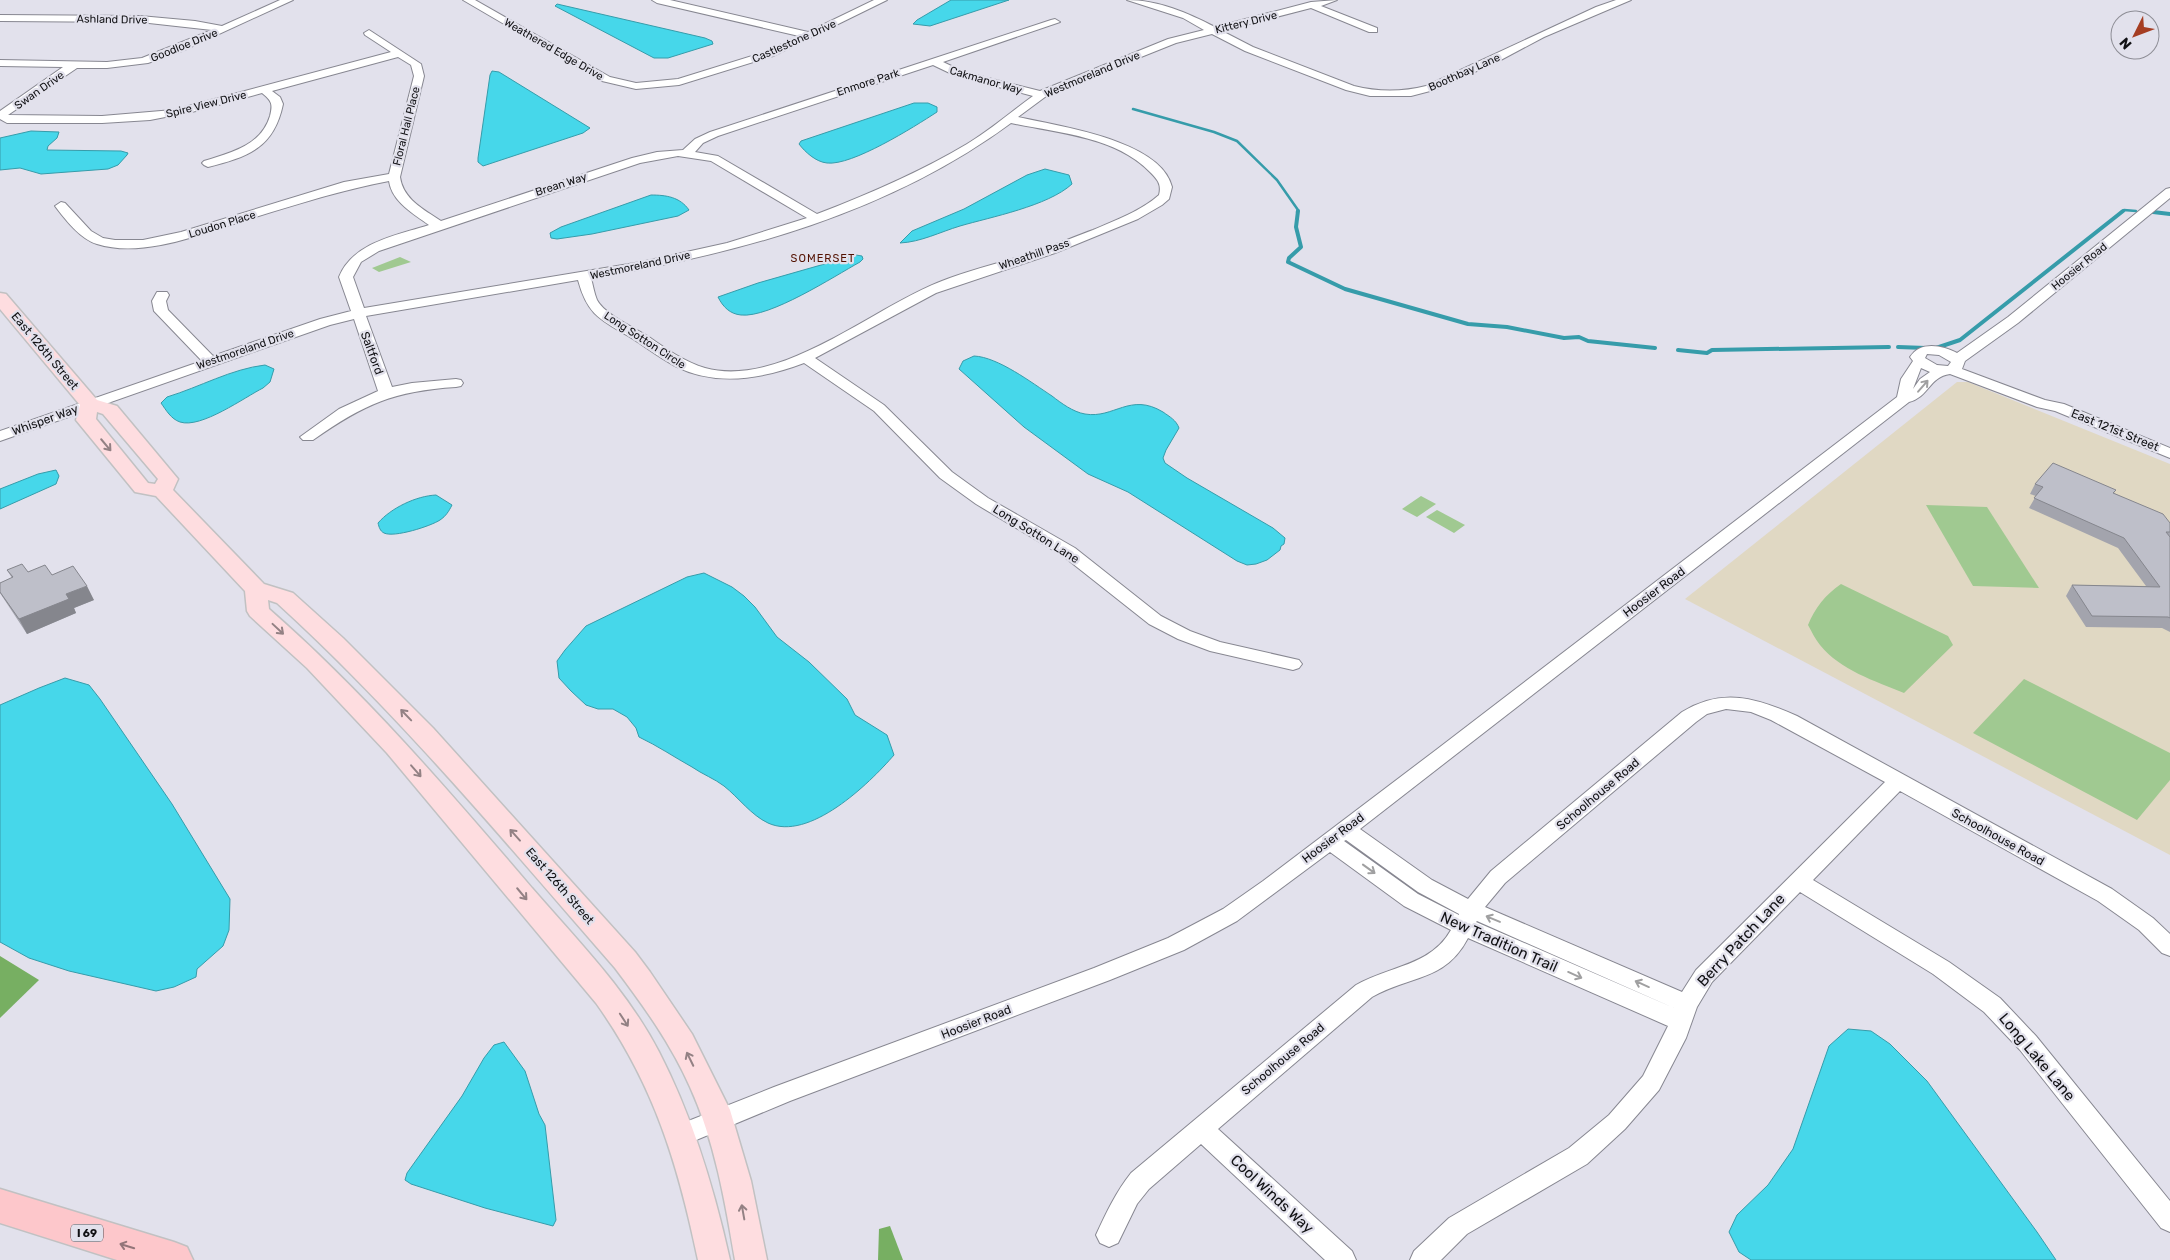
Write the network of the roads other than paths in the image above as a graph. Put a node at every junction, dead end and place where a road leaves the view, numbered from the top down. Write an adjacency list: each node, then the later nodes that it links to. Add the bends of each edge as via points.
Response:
1 (288, 0): 12 (street, Goodloe Drive)
2 (468, 0): 22 (street, Weathered Edge Drive, via 606,79)
3 (657, 0): 16 (street)
4 (882, 0): 16 (street, Castlestone Drive)
5 (1132, 0): 13 (street, Boothbay Lane, via 1176,13)
6 (1298, 0): 9 (street)
7 (1332, 0): 9 (street, Kittery Drive)
8 (1626, 0): 13 (street, Boothbay Lane, via 1536,37 1436,86 1403,94 1377,94 1350,88 1248,49)
9 (1313, 6): 13 (street, Kittery Drive); 14 (street)
10 (0, 18): 12 (street, Ashland Drive, via 159,20)
11 (1055, 22): 19 (street, Enmore Park)
12 (222, 30): 21 (street, Goodloe Drive, via 144,61)
13 (1213, 30): 17 (street, Kittery Drive)
14 (1373, 30)
15 (369, 33): 18 (street, Floral Hall Place)
16 (810, 35): 22 (street, Castlestone Drive, via 769,54 695,78)
17 (1160, 45): 24 (street, Westmoreland Drive)
18 (399, 52): 23 (street, Spire View Drive); 29 (street, Floral Hall Place, via 416,64 419,72)
19 (932, 61): 24 (street, Cakmanor Way, via 960,74); 27 (street, Enmore Park, via 714,134 699,141)
20 (0, 63): 21 (street, Goodloe Drive)
21 (75, 64): 25 (street, Swan Drive)
22 (645, 86)
23 (264, 90): 25 (street, Spire View Drive, via 185,111 148,117); 28 (street, via 278,104 266,137 246,152)
24 (1041, 95): 26 (street, Westmoreland Drive)
25 (2, 119)
26 (1008, 119): 32 (street, Westmoreland Drive, via 929,170); 40 (street, Wheathill Pass, via 1099,139 1130,150 1161,176 1166,185 1165,196 1150,208 1061,246 930,290)
27 (687, 154): 32 (street, Brean Way, via 720,161); 33 (street, Brean Way, via 657,155 636,160)
28 (208, 163)
29 (394, 177): 31 (street, Loudon Place, via 348,185 184,235 142,244 97,240 87,234); 33 (street, Floral Hall Place, via 400,195)
30 (2170, 192): 38 (street, Hoosier Road, via 2013,320)
31 (61, 206)
32 (817, 219): 34 (street, Westmoreland Drive, via 706,252)
33 (438, 225): 37 (street, Brean Way, via 379,246 353,263 346,277)
34 (584, 277): 37 (street, Westmoreland Drive); 44 (street, Long Sotton Circle, via 592,303 605,315 683,366)
35 (162, 295): 41 (street, via 159,301 161,311)
36 (0, 298): 48 (main road, East 126th Street)
37 (358, 313): 41 (street, Westmoreland Drive); 46 (street, Saltford)
38 (1987, 337): 39 (street, Hoosier Road); 43 (street, Hoosier Road)
39 (1938, 351): 42 (street, Hoosier Road, via 1920,352 1917,357); 43 (street, via 1951,356)
40 (805, 357): 44 (street, Wheathill Pass, via 763,372); 53 (street, Long Sotton Lane, via 880,408 946,475 982,501 1069,552 1155,620 1216,647)
41 (210, 361): 48 (street, Westmoreland Drive)
42 (1920, 362): 43 (street, via 1926,366); 47 (street, via 1912,370)
43 (1952, 366): 47 (street, Hoosier Road, one-way to 43, via 1915,396 1925,382); 51 (street, East 121st Street)
44 (728, 376)
45 (456, 383): 46 (street)
46 (386, 392): 50 (street, via 345,410)
47 (1904, 399): 55 (street, Hoosier Road)
48 (90, 404): 49 (street, Whisper Way); 52 (main road, East 126th Street, via 86,420 142,488 162,491)
49 (0, 436)
50 (308, 437)
51 (2170, 453)
52 (256, 589): 60 (main road, East 126th Street, one-way to 52, via 681,1040 625,960 424,734 335,643 285,598); 62 (main road, one-way to 62, via 258,611 316,663 396,748 609,998 647,1059)
53 (1292, 664)
54 (1898, 781): 56 (street, Berry Patch Lane); 57 (street, Schoolhouse Road, via 1768,710 1728,702 1708,707 1693,714 1498,877 1484,891); 58 (street, Schoolhouse Road, via 2105,896 2130,912)
55 (1337, 835): 57 (street, New Tradition Trail, via 1411,900 1440,916); 60 (street, Hoosier Road, via 1248,903 1176,944)
56 (1798, 881): 59 (street, Berry Patch Lane, via 1714,964 1696,988); 64 (street, Long Lake Lane, via 1941,968 1997,1010 2028,1043)
57 (1468, 919): 59 (street, New Tradition Trail); 61 (street, Schoolhouse Road, via 1450,949 1437,961 1364,991)
58 (2170, 947)
59 (1684, 1013): 70 (street, Berry Patch Lane, via 1675,1038 1651,1083 1617,1122 1578,1156 1458,1226)
60 (718, 1120): 62 (street, Hoosier Road); 68 (main road, East 126th Street, one-way to 60, via 740,1196)
61 (1201, 1128): 65 (street, Schoolhouse Road, via 1140,1181 1128,1196); 69 (street, Cool Winds Way)
62 (681, 1135): 67 (main road)
63 (0, 1206): 66 (highway, I 69, one-way to 63)
64 (2170, 1220)
65 (1109, 1235)
66 (174, 1260)
67 (714, 1260)
68 (751, 1260)
69 (1342, 1260)
70 (1423, 1260)

